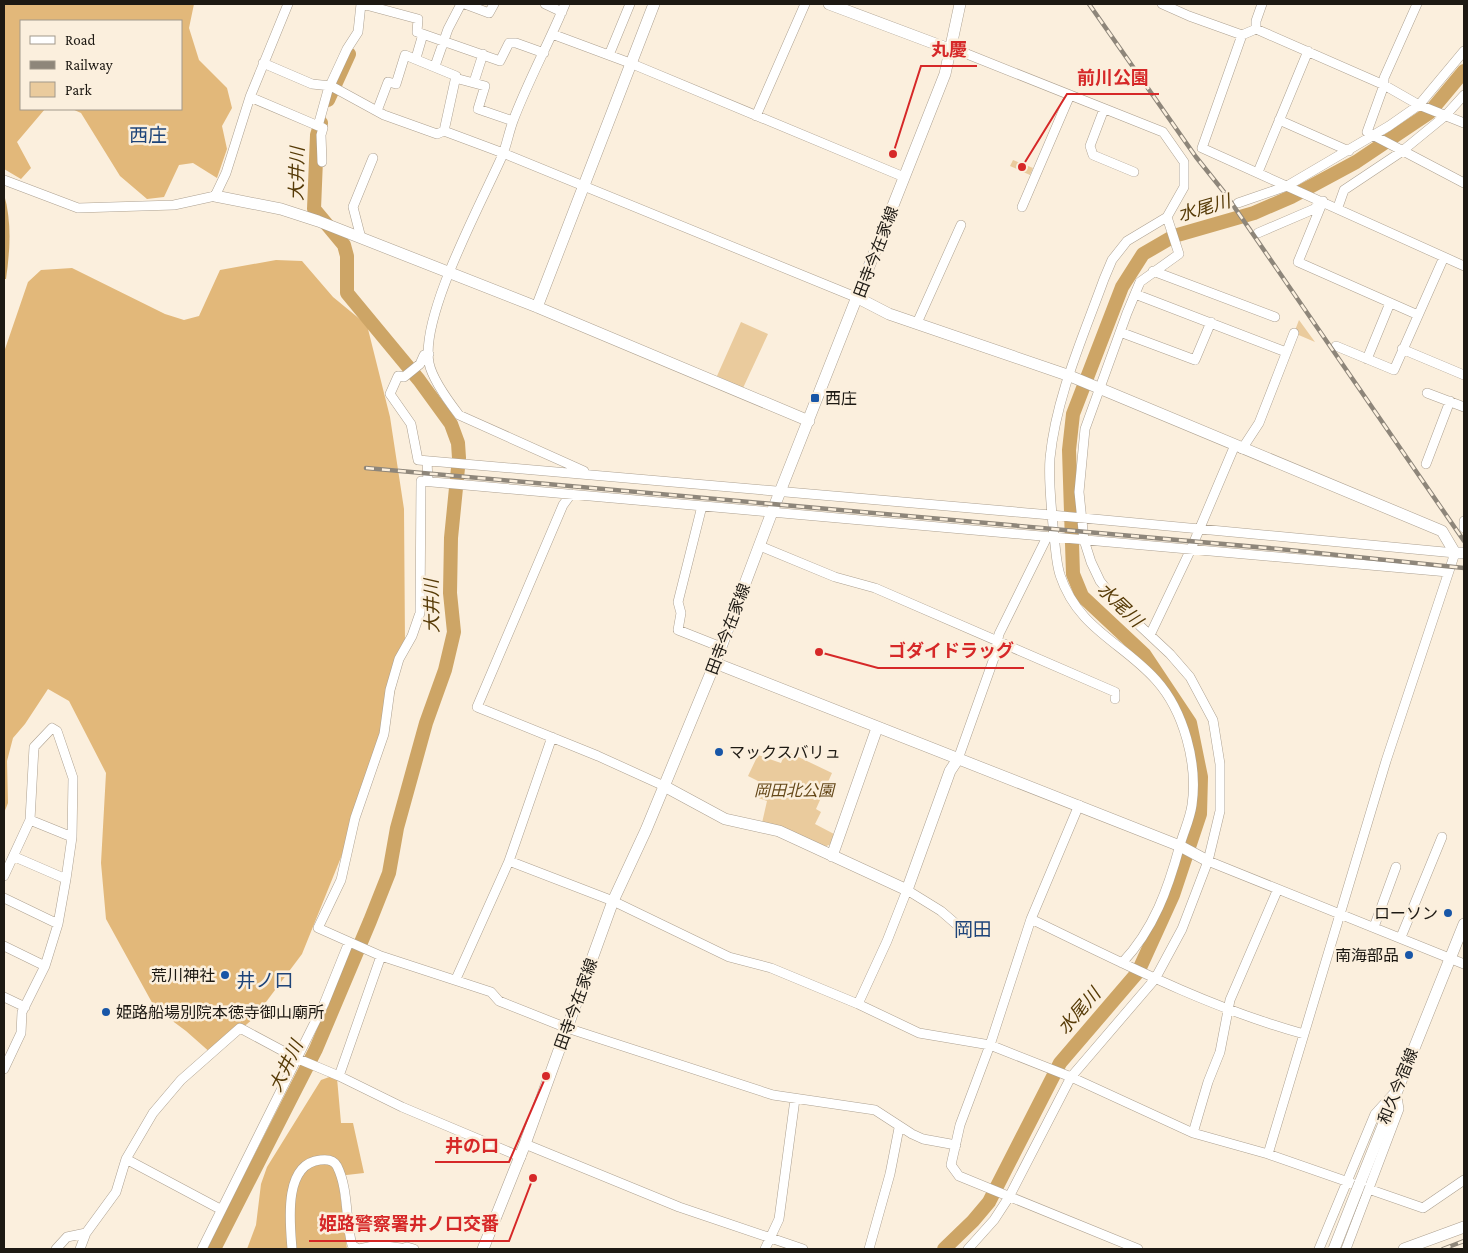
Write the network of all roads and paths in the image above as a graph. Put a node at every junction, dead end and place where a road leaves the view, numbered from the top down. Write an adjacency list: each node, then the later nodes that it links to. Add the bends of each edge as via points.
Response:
1 (288, 4): 27 (street)
2 (362, 4): 16 (street, via 418,19 417,32); 33 (street, via 358,32)
3 (463, 4): 4 (street, via 489,13); 19 (street)
4 (494, 4)
5 (545, 4): 14 (street)
6 (630, 4): 25 (street)
7 (654, 4): 28 (street)
8 (805, 4): 40 (street)
9 (829, 4): 20 (street)
10 (960, 4): 20 (street, 田寺今在家線)
11 (1162, 4): 18 (street)
12 (1262, 4): 15 (street)
13 (1417, 4): 32 (street, via 1384,78)
14 (564, 8): 17 (street)
15 (1256, 29): 18 (street); 21 (street)
16 (423, 34): 19 (street); 26 (street)
17 (552, 34): 23 (street); 25 (street)
18 (1242, 35): 54 (street, via 1202,148)
19 (443, 41): 24 (street); 29 (street)
20 (949, 49): 34 (street); 55 (street, 田寺今在家線, via 944,74)
21 (1308, 51): 32 (street); 42 (street)
22 (1464, 51): 37 (street)
23 (544, 53): 24 (street, via 508,43 500,61); 43 (street)
24 (483, 54): 31 (street)
25 (609, 55): 28 (street)
26 (416, 58): 29 (street); 39 (street, via 405,56 396,84 388,82)
27 (263, 63): 33 (street, via 312,84); 36 (street)
28 (630, 63): 40 (street); 58 (street)
29 (435, 66): 30 (street)
30 (455, 78): 31 (street); 46 (street)
31 (474, 82): 43 (street, via 485,86 478,109)
32 (1384, 85): 37 (street); 47 (street, via 1367,132)
33 (331, 86): 39 (street); 45 (street)
34 (1070, 95): 38 (street); 63 (street)
35 (1464, 95): 41 (street)
36 (250, 96): 45 (street); 60 (street, via 226,173)
37 (1419, 105): 41 (street); 47 (street)
38 (1104, 108): 53 (street, via 1090,146 1093,155); 65 (street, via 1163,132 1184,162 1184,187)
39 (377, 111): 46 (street, via 437,134)
40 (756, 116): 55 (street)
41 (1445, 116): 44 (street); 49 (street)
42 (1279, 120): 48 (street); 54 (street)
43 (513, 121): 50 (street)
44 (1464, 123)
45 (318, 126): 52 (street, via 323,128)
46 (444, 131): 50 (street)
47 (1373, 137): 48 (street); 49 (street)
48 (1349, 150): 59 (street)
49 (1401, 152): 57 (street); 64 (street, via 1344,190)
50 (503, 153): 58 (street); 72 (street)
51 (373, 158): 68 (street, via 353,207)
52 (322, 162)
53 (1134, 172)
54 (1258, 172): 59 (street)
55 (904, 178): 74 (street, 田寺今在家線)
56 (4, 180): 60 (street, via 78,208 174,204)
57 (1464, 183)
58 (582, 185): 74 (street); 76 (street)
59 (1287, 186): 61 (street); 62 (street)
60 (215, 196): 68 (street, via 281,209)
61 (1323, 201): 64 (street); 67 (street, via 1314,209); 75 (street, via 1298,262)
62 (1238, 203)
63 (1022, 206)
64 (1338, 207): 69 (street)
65 (1167, 217): 71 (street, via 1178,254); 88 (street, via 1127,241 1112,260)
66 (961, 225): 80 (street)
67 (1258, 233)
68 (361, 238): 72 (street)
69 (1444, 256): 70 (street); 77 (street)
70 (1464, 266)
71 (1153, 270): 73 (street, via 1140,282); 78 (street)
72 (450, 274): 76 (street); 86 (street, via 434,319)
73 (1135, 294): 79 (street); 81 (street)
74 (858, 298): 80 (street, via 889,314); 94 (street, 田寺今在家線)
75 (1390, 303): 77 (street); 87 (street)
76 (537, 307): 94 (street)
77 (1418, 315): 84 (street)
78 (1275, 317)
79 (1211, 322): 81 (street, via 1195,360); 85 (street)
80 (917, 323): 88 (street)
81 (1120, 332): 90 (street)
82 (1294, 333): 85 (street)
83 (1336, 346): 87 (street)
84 (1402, 349): 87 (street, via 1394,370); 89 (street)
85 (1286, 352): 95 (street, via 1259,423)
86 (429, 354): 96 (street, via 424,355 420,364 404,377 398,376 390,394 411,424 418,460); 98 (street, via 429,364 459,415)
87 (1367, 359)
88 (1070, 376): 90 (street); 104 (street, via 1055,425 1050,459)
89 (1464, 376)
90 (1100, 389): 95 (street); 105 (street, via 1085,429 1079,492)
91 (1427, 393): 92 (street)
92 (1450, 401): 93 (street); 97 (street)
93 (1464, 407)
94 (809, 422): 100 (street, 田寺今在家線)
95 (1239, 447): 108 (street); 113 (street, via 1442,531)
96 (427, 461): 98 (street); 99 (street)
97 (1426, 464)
98 (591, 474): 100 (street)
99 (428, 481): 101 (street); 147 (street, via 420,481 420,613 396,666 384,734 355,818 341,880 318,928)
100 (781, 492): 103 (street, 田寺今在家線); 104 (street)
101 (571, 494): 102 (street); 121 (street, via 563,505 478,707)
102 (702, 506): 103 (street); 117 (street, via 678,602 681,613 678,630)
103 (772, 512): 109 (street); 111 (street, 田寺今在家線)
104 (1051, 515): 105 (street); 109 (street)
105 (1083, 518): 108 (street); 110 (street)
106 (1464, 522): 107 (street)
107 (1464, 528)
108 (1199, 529): 112 (street); 113 (street)
109 (1051, 537): 110 (street); 116 (street, via 999,634); 128 (street, via 1060,575 1082,614 1102,636 1138,662 1157,682 1177,716 1192,760 1194,778 1192,806)
110 (1084, 540): 112 (street); 115 (street, via 1100,581 1122,609)
111 (760, 546): 116 (street, via 835,577 875,588); 117 (street, 田寺今在家線)
112 (1191, 549): 114 (street); 115 (street)
113 (1460, 553): 114 (street)
114 (1448, 572): 140 (street)
115 (1150, 635): 132 (street, via 1190,677 1213,720 1220,764 1220,811)
116 (998, 642): 119 (street, via 1115,692); 122 (street)
117 (721, 647): 118 (street, 田寺今在家線)
118 (715, 663): 120 (street); 123 (street, 田寺今在家線)
119 (1115, 698)
120 (878, 728): 122 (street); 129 (street)
121 (552, 737): 123 (street); 131 (street)
122 (958, 759): 124 (street); 136 (street, via 950,771)
123 (664, 786): 129 (street, via 725,819 779,831); 139 (street, 田寺今在家線)
124 (1079, 806): 128 (street); 141 (street)
125 (30, 820): 126 (street); 126 (street, via 34,747 52,728 57,731 73,778); 130 (street)
126 (72, 837): 135 (street)
127 (1442, 837): 146 (street)
128 (1180, 846): 132 (street); 151 (street, via 1172,877 1155,916 1136,948)
129 (832, 856): 136 (street)
130 (14, 857): 134 (street); 135 (street)
131 (509, 861): 139 (street); 155 (street)
132 (1208, 861): 137 (street); 154 (street, via 1182,930)
133 (1396, 867): 145 (street)
134 (4, 876)
135 (66, 879): 142 (street)
136 (906, 890): 143 (street); 157 (street)
137 (1277, 891): 140 (street); 159 (street)
138 (4, 898): 142 (street)
139 (613, 901): 157 (street, via 729,957 770,968); 160 (street, 田寺今在家線)
140 (1340, 914): 145 (street); 161 (street)
141 (1031, 919): 151 (street); 162 (street)
142 (58, 924): 153 (street)
143 (956, 924)
144 (1464, 924): 150 (street, 和久今宿線)
145 (1374, 926): 146 (street)
146 (1401, 937): 150 (street)
147 (349, 942): 149 (street); 163 (street, via 324,1004)
148 (4, 946): 153 (street)
149 (381, 956): 155 (street); 165 (street)
150 (1450, 958): 152 (street); 167 (street, 和久今宿線)
151 (1122, 963): 154 (street)
152 (1464, 964)
153 (45, 966): 158 (street)
154 (1155, 978): 159 (street); 166 (street)
155 (456, 980): 160 (street, via 491,992 499,1001)
156 (4, 997): 158 (street)
157 (858, 1004): 162 (street, via 919,1033)
158 (25, 1008): 164 (street, via 21,1033)
159 (1228, 1008): 161 (street, via 1258,1022); 170 (street, via 1220,1052)
160 (567, 1028): 168 (street, via 773,1095); 171 (street, 田寺今在家線)
161 (1304, 1034): 173 (street)
162 (990, 1045): 166 (street); 172 (street)
163 (296, 1058): 165 (street); 175 (street, via 240,1028 182,1080 153,1112); 180 (street)
164 (4, 1070)
165 (339, 1076): 174 (street, via 402,1107)
166 (1071, 1077): 170 (street); 179 (street)
167 (1396, 1091): 177 (street, via 1375,1114); 178 (street, 和久今宿線)
168 (795, 1099): 169 (street, via 874,1110); 183 (street, via 779,1219)
169 (899, 1128): 172 (street, via 923,1138); 194 (street)
170 (1194, 1133): 173 (street)
171 (526, 1144): 174 (street, 田寺今在家線); 183 (street, via 679,1207)
172 (956, 1144): 179 (street, via 951,1166 959,1176)
173 (1268, 1154): 177 (street)
174 (521, 1157): 191 (street, 田寺今在家線)
175 (126, 1159): 180 (street); 182 (street, via 116,1192)
176 (1464, 1180): 178 (street, via 1424,1208)
177 (1347, 1182): 178 (street); 197 (street)
178 (1364, 1186): 198 (street, 和久今宿線, bridge); 199 (street)
179 (1009, 1197): 195 (street); 196 (street)
180 (220, 1208): 186 (street)
181 (1464, 1227): 200 (street)
182 (86, 1233): 184 (street, via 66,1237); 185 (street)
183 (772, 1238): 192 (street); 193 (street)
184 (56, 1249)
185 (80, 1249)
186 (202, 1249)
187 (292, 1249): 188 (street, via 291,1190 304,1168 312,1162 329,1160 337,1166 349,1237 352,1245)
188 (359, 1249): 189 (street, via 378,1245)
189 (401, 1249): 190 (street)
190 (414, 1249)
191 (483, 1249)
192 (765, 1249)
193 (803, 1249)
194 (869, 1249)
195 (968, 1249)
196 (1138, 1249)
197 (1319, 1249)
198 (1334, 1249)
199 (1346, 1249)
200 (1404, 1249)

